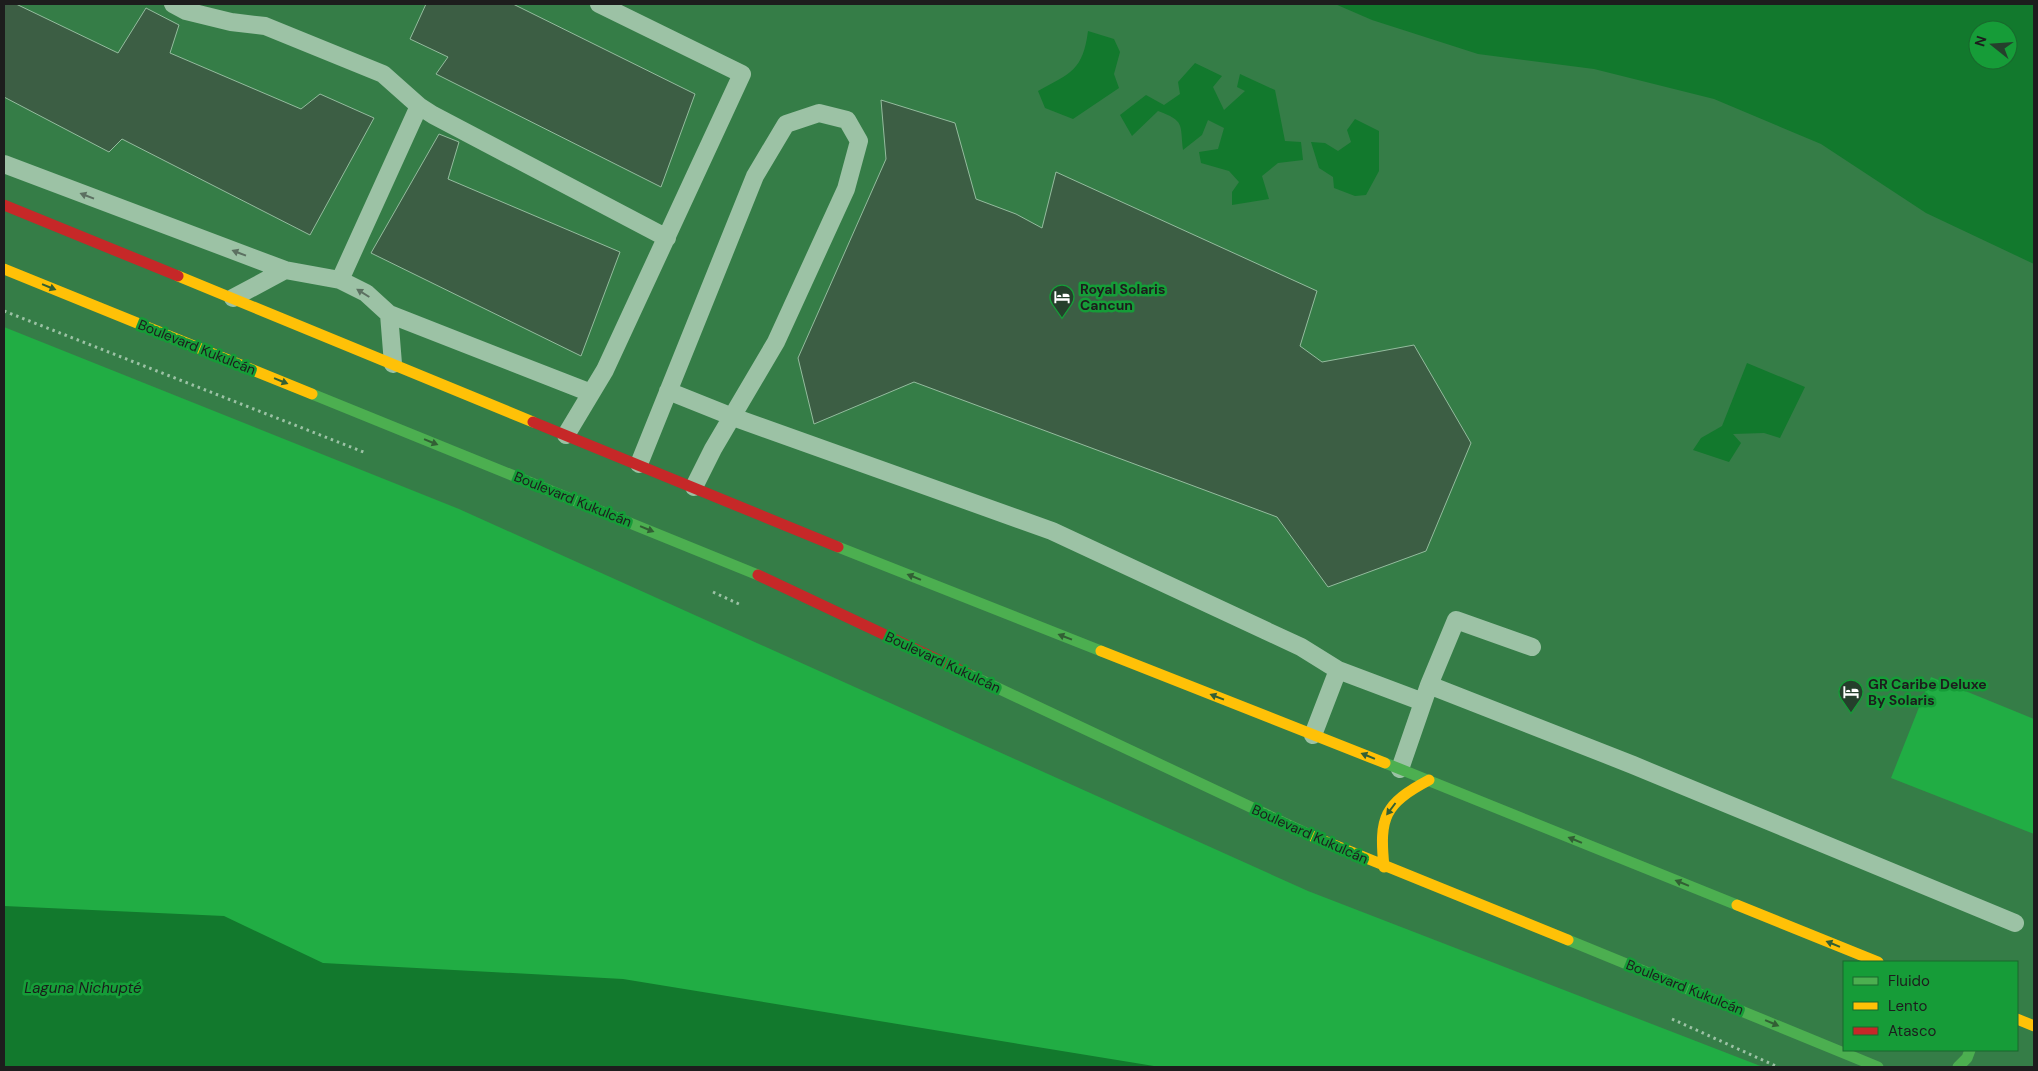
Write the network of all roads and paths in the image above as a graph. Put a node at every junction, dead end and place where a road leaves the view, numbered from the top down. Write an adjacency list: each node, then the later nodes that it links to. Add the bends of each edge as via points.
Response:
1 (173, 4): 3 (lane, via 186,11 231,22 265,26 383,74)
2 (599, 4): 6 (lane, via 742,74)
3 (419, 106): 6 (lane); 9 (lane)
4 (4, 164): 8 (lane, one-way to 4)
5 (4, 205): 10 (main road)
6 (666, 238): 15 (lane, via 605,370)
7 (4, 269): 30 (main road, Boulevard Kukulcán, one-way to 30, via 739,566 1306,834)
8 (285, 270): 9 (lane); 10 (lane)
9 (340, 280): 12 (lane, one-way to 9, via 366,293)
10 (233, 298): 13 (main road)
11 (4, 311): 18 (path)
12 (389, 314): 13 (lane); 15 (lane)
13 (393, 364): 17 (main road)
14 (668, 391): 16 (lane); 16 (lane, via 756,176 786,124 818,113 847,120 859,141 846,189 776,342); 19 (lane)
15 (591, 393): 17 (lane)
16 (733, 417): 20 (lane); 24 (lane, via 1052,531 1301,647)
17 (566, 435): 19 (main road)
18 (372, 455)
19 (639, 464): 20 (main road)
20 (694, 487): 27 (main road, one-way to 20)
21 (711, 592): 22 (path)
22 (747, 608)
23 (1532, 648): 25 (lane, via 1456,620)
24 (1338, 670): 26 (lane); 27 (lane)
25 (1429, 685): 26 (lane); 31 (lane, via 1633,765)
26 (1423, 702): 28 (lane)
27 (1313, 735): 28 (main road, one-way to 27)
28 (1400, 769): 29 (main road)
29 (1429, 780): 30 (main road, one-way to 30, via 1407,791 1383,820); 32 (main road, one-way to 29)
30 (1384, 867): 38 (main road, Boulevard Kukulcán, one-way to 38)
31 (2015, 923)
32 (1876, 961)
33 (1671, 1018): 37 (path)
34 (2018, 1019): 35 (main road)
35 (2034, 1026)
36 (1970, 1051): 39 (main road)
37 (1778, 1067)
38 (1878, 1067)
39 (1958, 1067)

